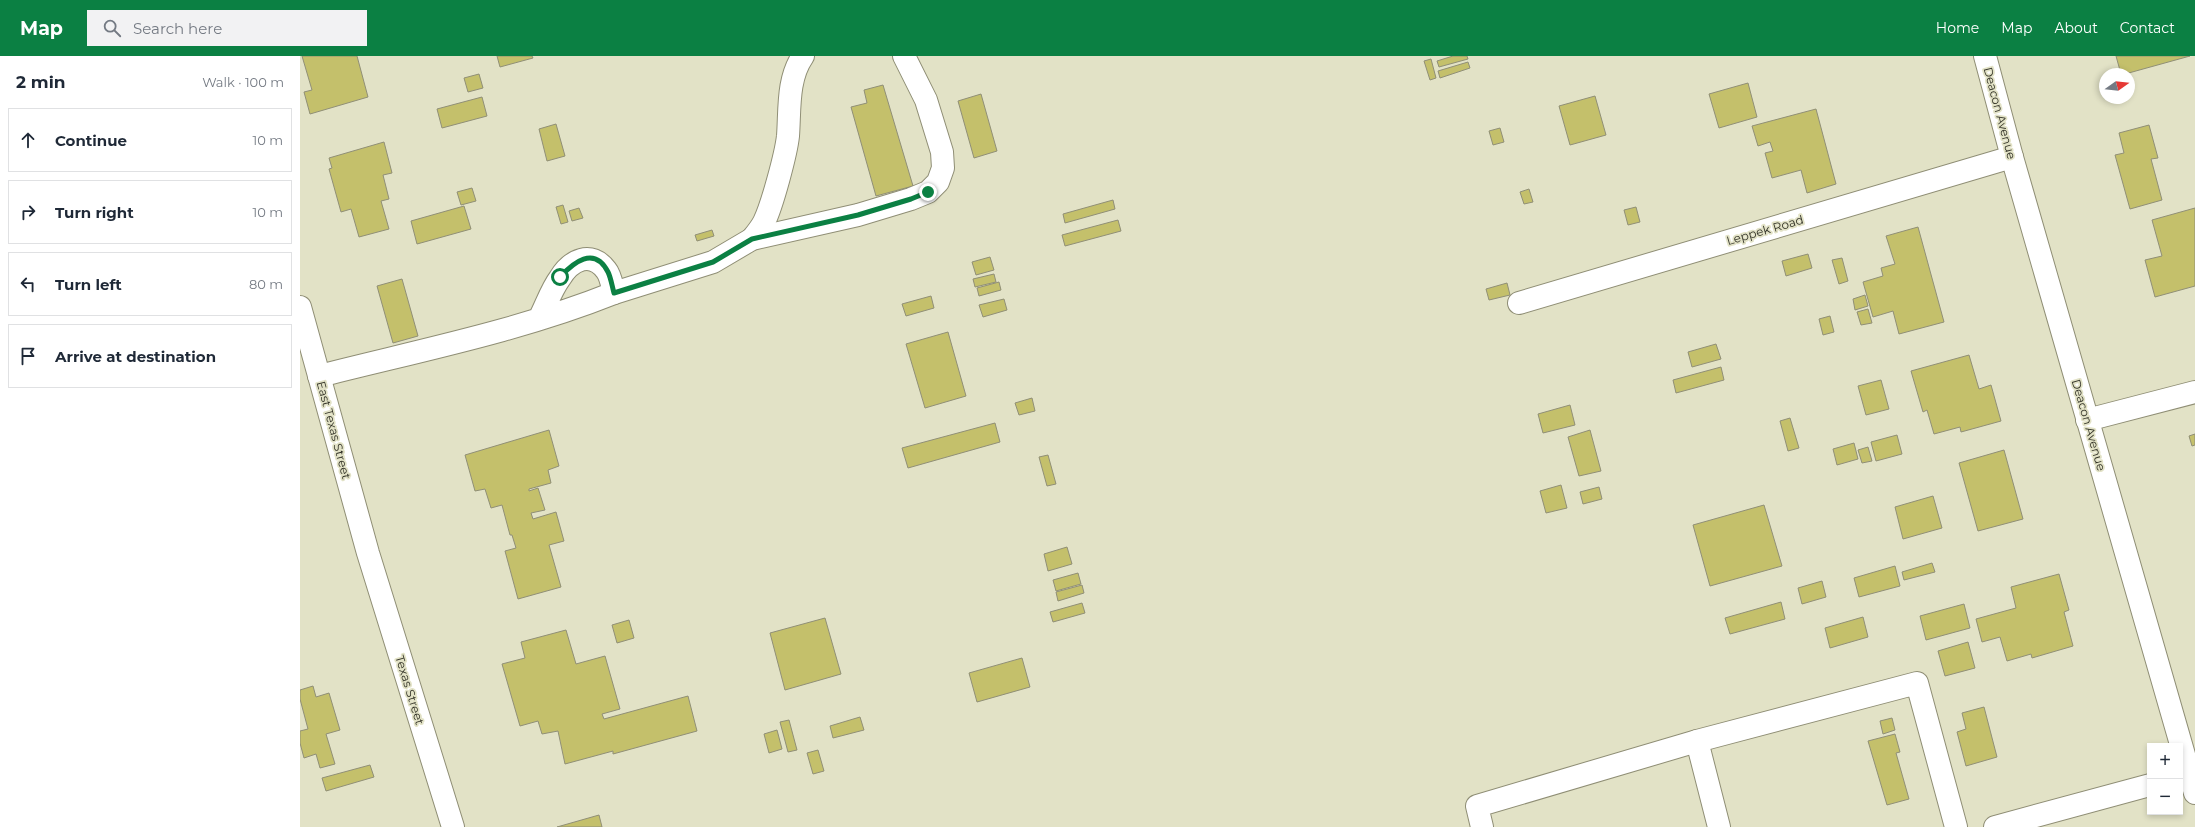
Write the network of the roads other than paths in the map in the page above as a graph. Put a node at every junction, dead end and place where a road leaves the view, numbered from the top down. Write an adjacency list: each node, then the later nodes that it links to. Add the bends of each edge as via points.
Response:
1 (803, 56): 5 (street, via 790,90 788,138 772,198 764,221)
2 (904, 56): 5 (street, via 926,100 938,135 943,168 938,182 928,192 911,199 858,215)
3 (1985, 56): 4 (street, Deacon Avenue)
4 (2012, 158): 7 (street, Leppek Road); 12 (street, Deacon Avenue)
5 (752, 239): 6 (street, via 713,262)
6 (614, 293): 9 (street); 9 (street, via 607,271 597,260 587,258 572,264 560,277)
7 (1519, 302)
8 (300, 307): 10 (street, East Texas Street)
9 (539, 319): 10 (street)
10 (319, 376): 13 (street, East Texas Street)
11 (2195, 392): 12 (street)
12 (2087, 420): 15 (street, Deacon Avenue)
13 (368, 553): 17 (street, Texas Street)
14 (1697, 741): 18 (street, via 1477,806); 19 (street); 20 (street, via 1917,683)
15 (2188, 781)
16 (2147, 786): 21 (street)
17 (453, 827)
18 (1482, 827)
19 (1719, 827)
20 (1956, 827)
21 (1995, 827)

